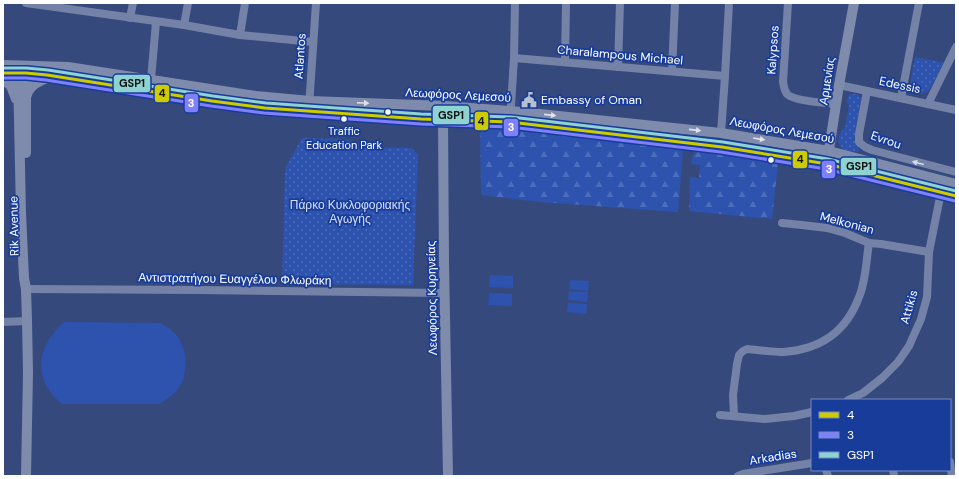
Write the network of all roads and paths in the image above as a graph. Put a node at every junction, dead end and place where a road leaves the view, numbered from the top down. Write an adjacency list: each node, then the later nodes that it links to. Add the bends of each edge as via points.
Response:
1 (26, 3): 14 (street)
2 (133, 3): 15 (street)
3 (188, 3): 17 (street)
4 (245, 3): 18 (street)
5 (316, 3): 19 (street, Atlantos)
6 (515, 3): 21 (street)
7 (566, 3): 22 (street)
8 (620, 3): 24 (street)
9 (676, 3): 26 (street)
10 (729, 3): 29 (street)
11 (788, 3): 37 (street, Kalypsos, via 784,88 791,98)
12 (854, 3): 32 (main road, Αρμενίας)
13 (919, 3): 36 (street)
14 (65, 5): 15 (street)
15 (130, 18): 16 (street)
16 (156, 22): 17 (street); 31 (street)
17 (184, 25): 18 (street)
18 (240, 35): 19 (street)
19 (313, 42): 39 (street, Atlantos)
20 (956, 47): 38 (street)
21 (514, 58): 22 (street, Charalampous Michael); 42 (street)
22 (565, 62): 24 (street, Charalampous Michael)
23 (3, 65): 25 (main road, Λεωφόρος Λεμεσού)
24 (618, 67): 26 (street, Charalampous Michael)
25 (22, 69): 27 (main road, Λεωφόρος Λεμεσού); 28 (main road, Λεωφόρος Λεμεσού); 31 (main road, Λεωφόρος Λεμεσού, via 68,67); 35 (main road, Rik Avenue); 41 (main road, Rik Avenue)
26 (672, 71): 29 (street, Charalampous Michael)
27 (3, 73)
28 (53, 76): 34 (main road, Λεωφόρος Λεμεσού); 35 (main road, via 30,87)
29 (725, 76): 45 (street)
30 (3, 79): 41 (main road, via 11,86)
31 (152, 80): 34 (street); 39 (main road, Λεωφόρος Λεμεσού)
32 (839, 85): 33 (street, Edessis); 37 (main road, Αρμενίας)
33 (867, 90): 36 (street, Edessis); 48 (street, Evrou, one-way to 33, via 872,150 859,142)
34 (150, 91): 39 (main road, Λεωφόρος Λεμεσού, via 265,108)
35 (26, 98): 55 (main road, Rik Avenue, via 29,279)
36 (901, 98): 38 (street, Edessis)
37 (836, 104): 46 (main road, Αρμενίας)
38 (928, 104): 40 (street, Edessis)
39 (309, 106): 42 (main road, Λεωφόρος Λεμεσού, one-way to 42, via 445,106); 43 (main road, Λεωφόρος Λεμεσού)
40 (956, 110)
41 (18, 111): 55 (main road, Rik Avenue)
42 (511, 111): 44 (street); 45 (main road, Λεωφόρος Λεμεσού, one-way to 45)
43 (443, 120): 44 (main road, Λεωφόρος Λεμεσού); 56 (main road, Λεωφόρος Κυρηνείας)
44 (510, 122): 47 (main road, Λεωφόρος Λεμεσού, via 722,147)
45 (721, 133): 46 (main road, Λεωφόρος Λεμεσού, one-way to 46)
46 (829, 151): 47 (main road, Αρμενίας); 49 (main road, Λεωφόρος Λεμεσού)
47 (826, 164): 50 (main road, Λεωφόρος Λεμεσού)
48 (956, 172)
49 (956, 184)
50 (941, 192): 51 (main road, Λεωφόρος Λεμεσού); 54 (street, Attikis)
51 (956, 196)
52 (782, 223): 53 (street, Melkonian, via 827,228)
53 (869, 243): 54 (street, Melkonian); 63 (street, via 860,297 844,324 831,337 802,350 782,352 747,349 739,355 733,395)
54 (929, 252): 59 (street, Attikis, via 927,297 909,346 898,362)
55 (26, 289): 56 (street, Αντιστρατήγου Ευαγγέλου Φλωράκη); 57 (main road, Rik Avenue)
56 (444, 293): 66 (main road, Λεωφόρος Κυρηνείας)
57 (27, 321): 58 (street); 65 (main road, Rik Avenue)
58 (3, 322)
59 (865, 396): 60 (street, Attikis)
60 (852, 399)
61 (811, 412): 63 (street, via 765,419)
62 (720, 415): 63 (street)
63 (734, 416)
64 (811, 463): 67 (street, Arkadias)
65 (26, 476)
66 (448, 476)
67 (738, 476)

